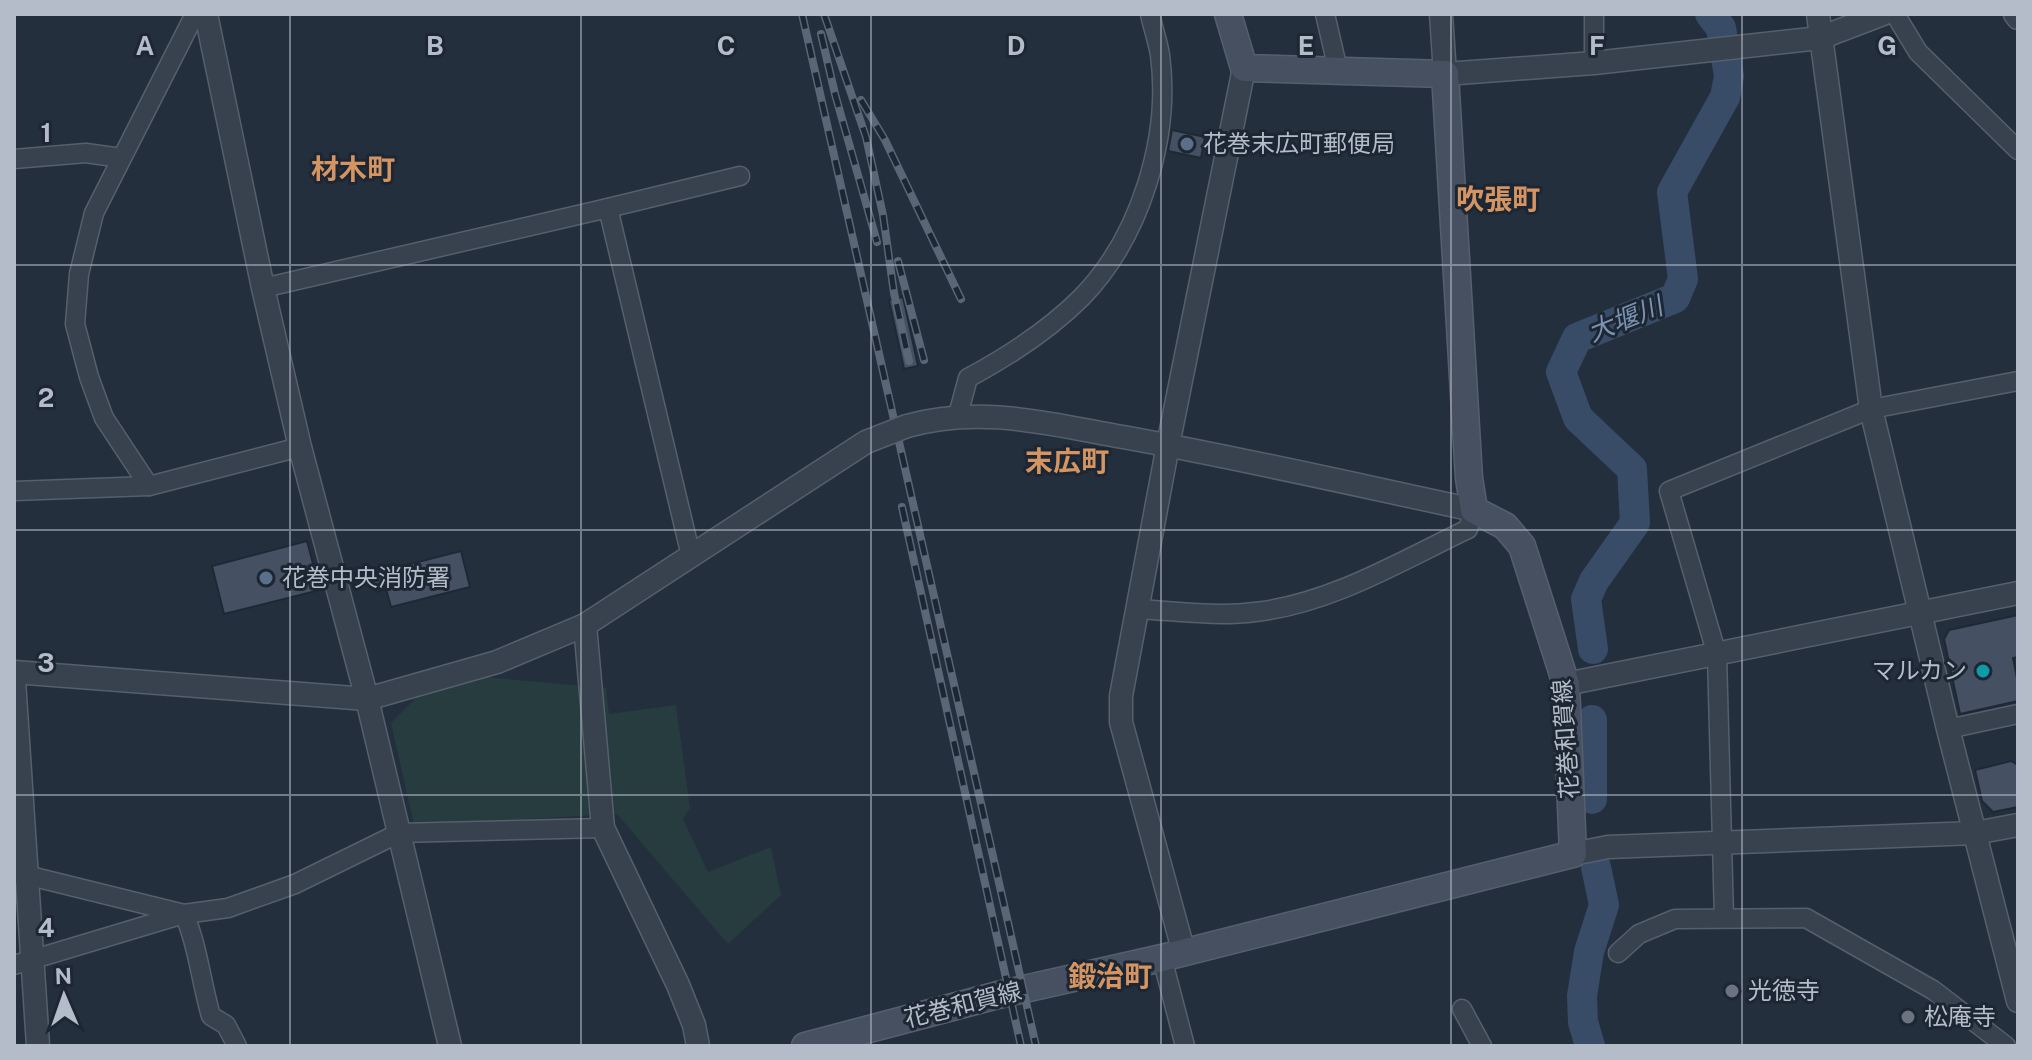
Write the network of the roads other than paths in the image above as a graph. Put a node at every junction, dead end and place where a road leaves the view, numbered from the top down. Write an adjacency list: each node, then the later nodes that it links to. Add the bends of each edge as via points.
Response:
1 (195, 14): 17 (street)
2 (206, 14): 21 (street)
3 (1150, 14): 24 (street, via 1160,56 1161,102 1155,159 1138,210 1114,255 1082,296 1008,356 968,378)
4 (1228, 14): 13 (main road)
5 (1325, 14): 14 (street)
6 (1441, 14): 15 (street)
7 (1594, 14): 12 (street)
8 (1818, 14): 11 (street)
9 (1883, 14): 11 (street)
10 (1895, 14): 16 (street, via 1918,52)
11 (1820, 38): 12 (street); 23 (street)
12 (1594, 63): 15 (street)
13 (1244, 68): 14 (main road); 25 (street)
14 (1338, 70): 15 (main road)
15 (1445, 74): 29 (main road)
16 (2018, 150)
17 (121, 158): 18 (street, via 86,153); 27 (street, via 94,213 79,274 75,324 104,418)
18 (14, 159)
19 (740, 176): 20 (street)
20 (608, 208): 21 (street); 30 (street)
21 (263, 288): 26 (street)
22 (2018, 381): 23 (street)
23 (1871, 409): 33 (street); 35 (street, via 1669,491)
24 (958, 415): 25 (street, via 1012,418); 30 (street, bridge, via 866,442)
25 (1168, 445): 29 (street); 32 (street)
26 (300, 447): 27 (street); 39 (street)
27 (149, 486): 28 (street)
28 (14, 491)
29 (1474, 510): 32 (street, via 1468,529 1310,600 1228,615); 38 (main road, 花巻和賀線, via 1505,526 1522,546)
30 (691, 556): 34 (street)
31 (2018, 593): 33 (street)
32 (1137, 609): 52 (street, via 1121,722)
33 (1922, 613): 35 (street); 41 (street)
34 (585, 625): 39 (street, via 497,662); 43 (street)
35 (1717, 655): 38 (street); 46 (street)
36 (14, 672): 39 (street)
37 (14, 680): 48 (street)
38 (1566, 684): 47 (main road, 花巻和賀線)
39 (367, 699): 44 (street)
40 (2018, 714): 41 (street)
41 (1948, 729): 45 (street)
42 (2018, 825): 45 (street)
43 (603, 828): 44 (street); 59 (street, via 678,985)
44 (399, 833): 49 (street, via 295,884 228,908); 58 (street)
45 (1975, 833): 46 (street); 54 (street)
46 (1723, 844): 47 (street, via 1608,847); 50 (street)
47 (1573, 854): 52 (main road, 花巻和賀線)
48 (20, 873): 49 (street); 53 (street)
49 (192, 913): 53 (street); 57 (street, via 201,984 211,1016 226,1025)
50 (1724, 918): 51 (street, via 1675,919 1639,934); 63 (street, via 1806,918 1933,990)
51 (1618, 953)
52 (1173, 956): 60 (main road, 花巻和賀線); 61 (street)
53 (24, 964): 56 (street)
54 (2018, 1001)
55 (1462, 1009): 62 (street)
56 (38, 1046)
57 (237, 1046)
58 (450, 1046)
59 (698, 1046)
60 (805, 1046)
61 (1185, 1046)
62 (1482, 1046)
63 (2006, 1046)

